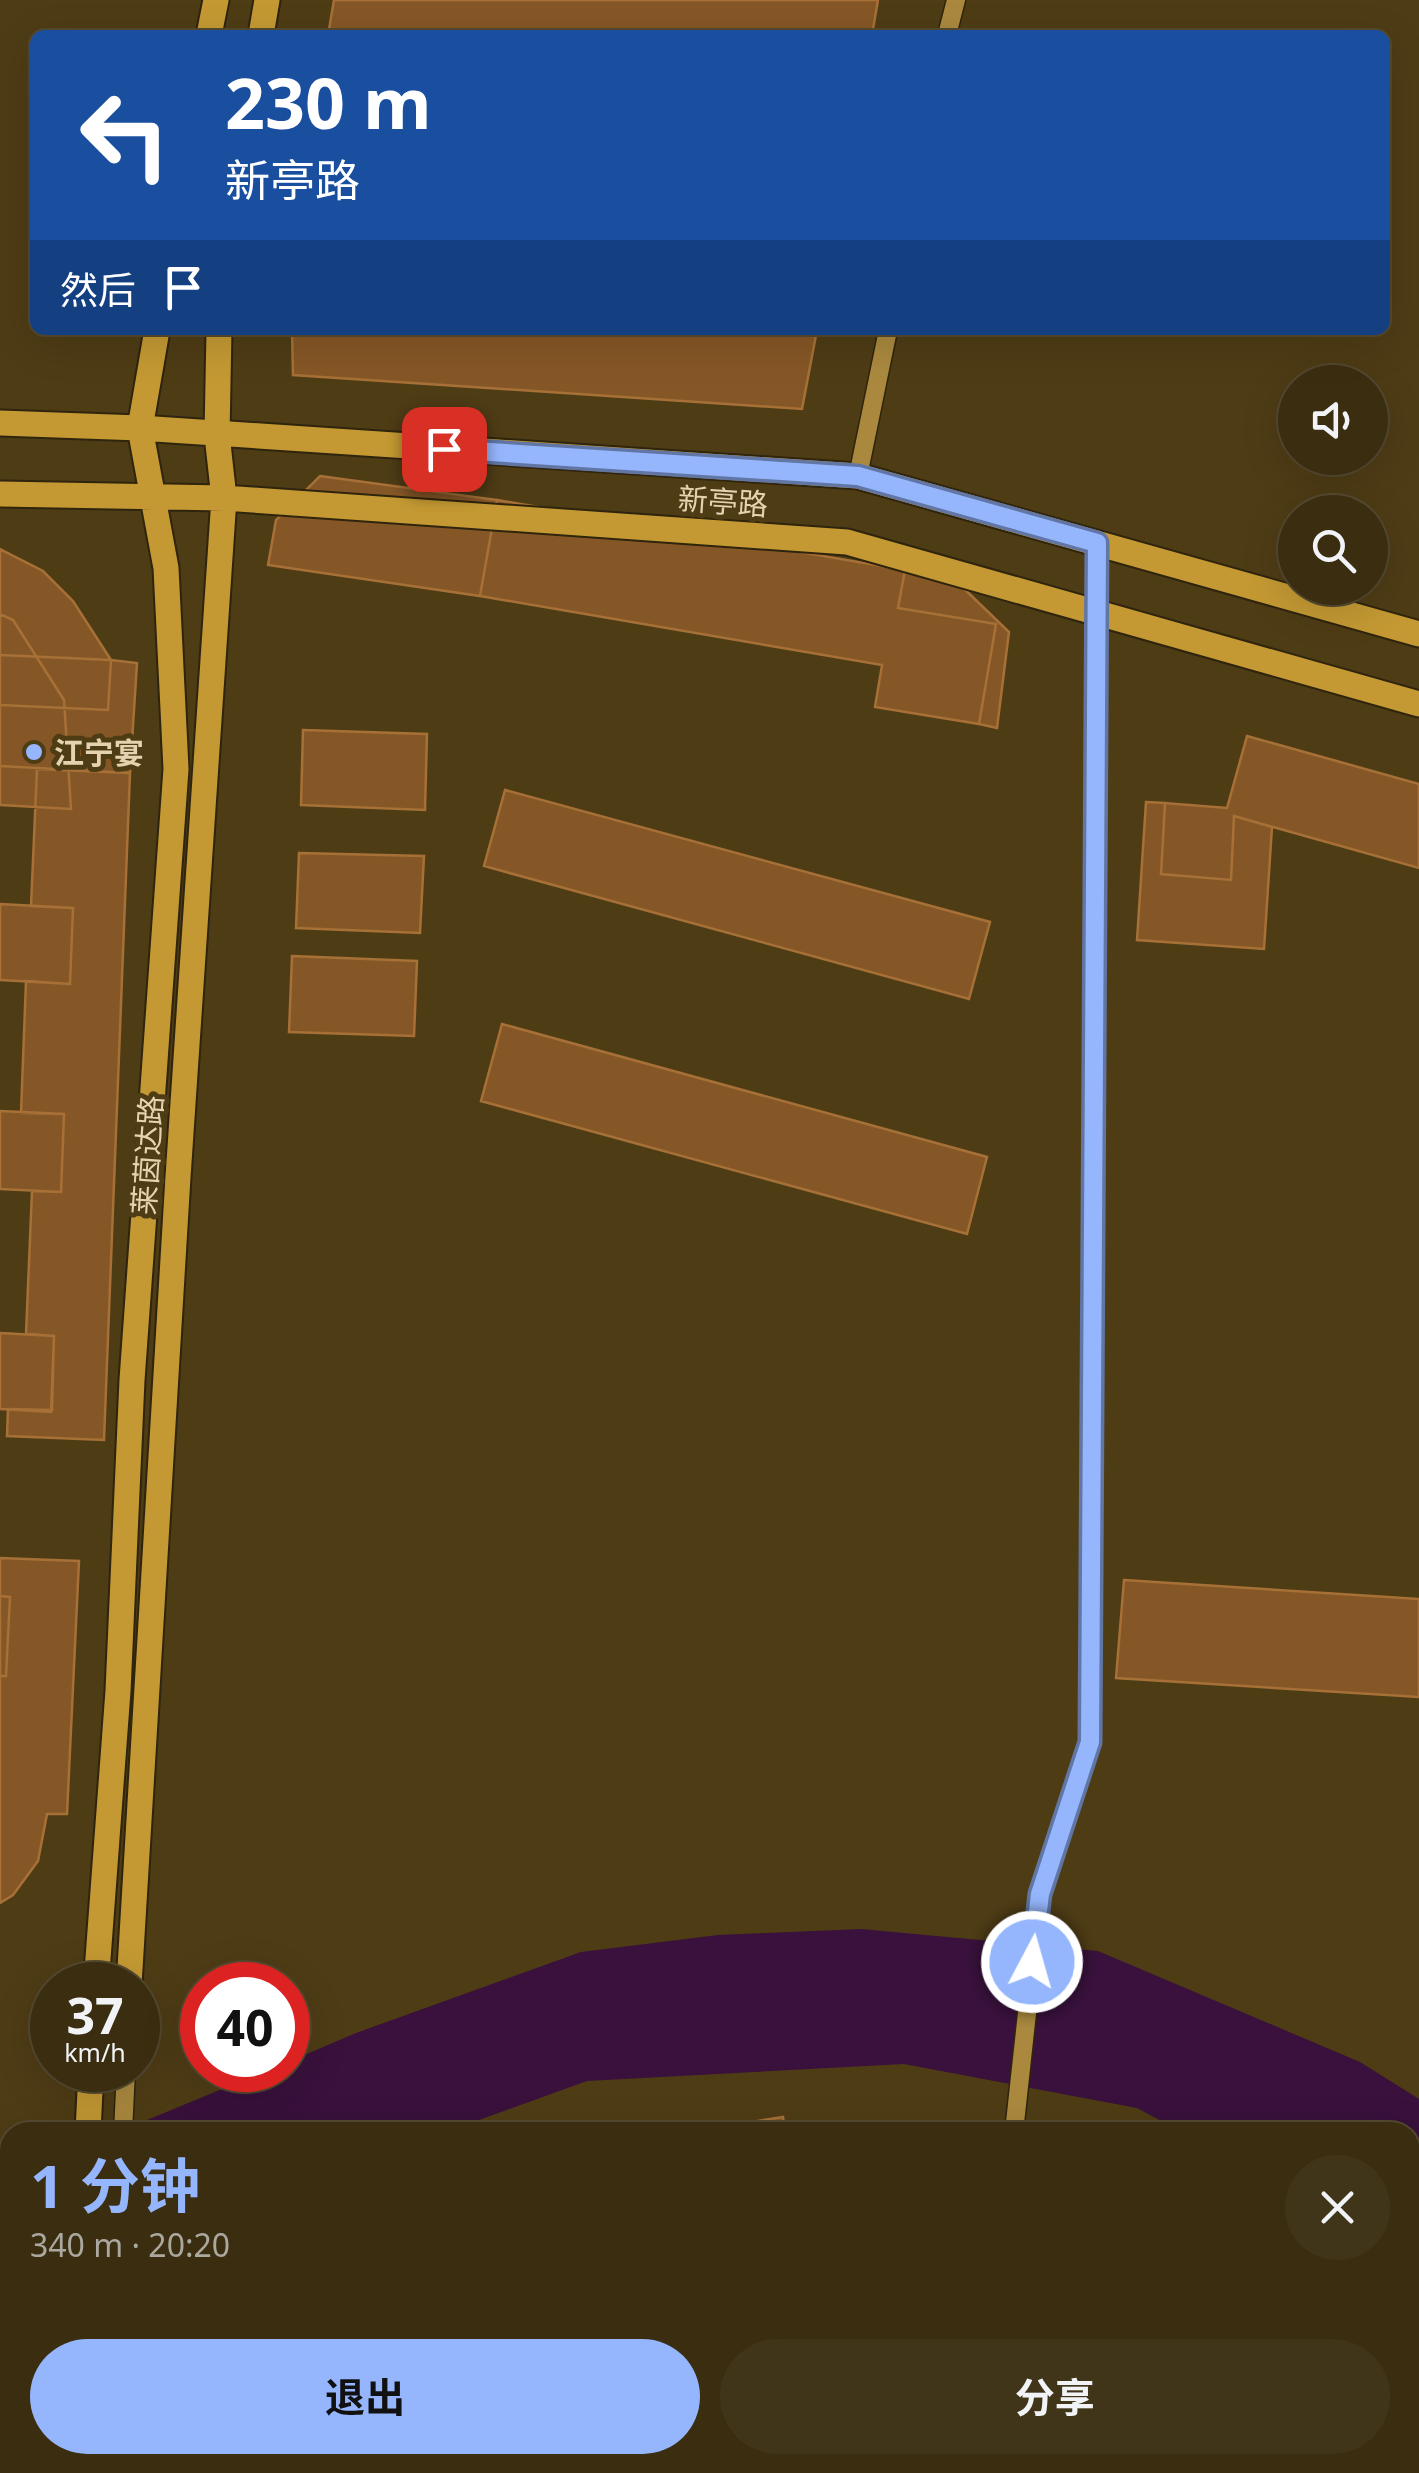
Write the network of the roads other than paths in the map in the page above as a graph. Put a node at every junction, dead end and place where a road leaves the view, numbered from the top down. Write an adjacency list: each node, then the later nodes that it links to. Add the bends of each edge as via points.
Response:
1 (216, 0): 4 (main road)
2 (267, 0): 5 (main road)
3 (956, 0): 6 (street)
4 (210, 30)
5 (262, 30)
6 (948, 30)
7 (156, 335): 11 (main road)
8 (219, 335): 12 (main road, 莱茵达路)
9 (887, 335): 13 (street)
10 (0, 423): 11 (main road, 新亭路)
11 (140, 428): 12 (main road, 新亭路); 15 (main road)
12 (218, 434): 13 (main road, 新亭路); 16 (main road, 莱茵达路)
13 (858, 476): 17 (main road, 新亭路)
14 (0, 494): 15 (main road, 新亭路)
15 (153, 496): 16 (main road, 新亭路); 21 (main road, via 166,568 176,769)
16 (224, 498): 18 (main road, 新亭路, via 847,542); 22 (main road, 莱茵达路)
17 (1097, 543): 18 (street); 19 (main road, 新亭路)
18 (1097, 613): 20 (main road, 新亭路); 27 (street, via 1090,1742 1040,1894)
19 (1419, 634)
20 (1419, 704)
21 (98, 1962)
22 (130, 1962)
23 (90, 2092): 25 (main road)
24 (125, 2092): 26 (street)
25 (88, 2122)
26 (123, 2122)
27 (1015, 2122)

